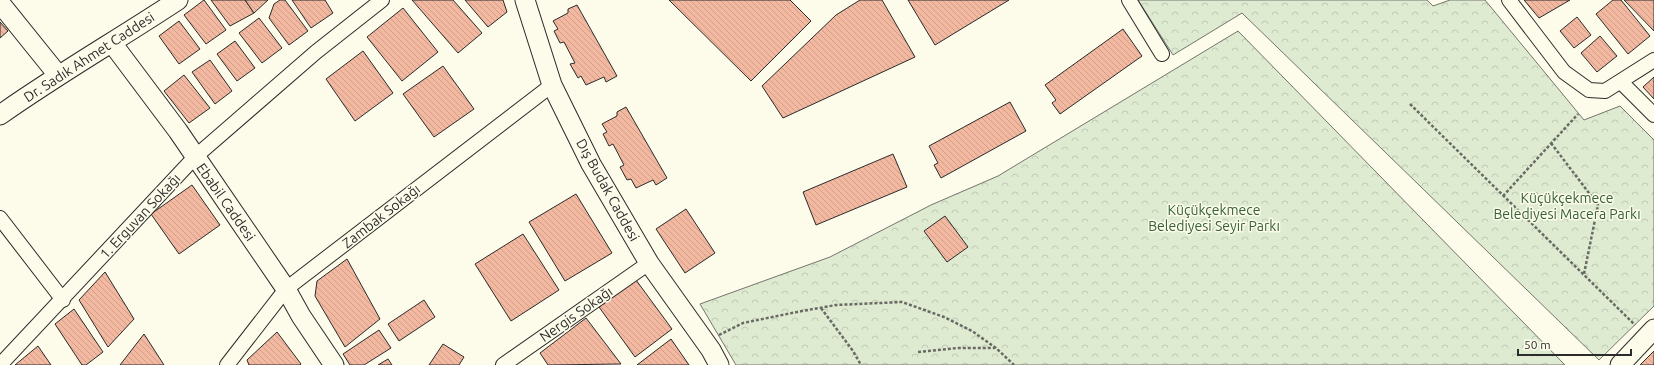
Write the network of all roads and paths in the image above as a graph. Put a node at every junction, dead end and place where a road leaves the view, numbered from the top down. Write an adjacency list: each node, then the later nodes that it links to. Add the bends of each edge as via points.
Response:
1 (178, 0): 7 (street, Dr. Sadık Ahmet Caddesi)
2 (382, 0): 18 (street, 1. Erguvan Sokağı, via 316,52)
3 (525, 0): 12 (street, Dış Budak Caddesi)
4 (1129, 0): 8 (street)
5 (1509, 0): 11 (street, via 1564,72 1589,90 1605,91)
6 (0, 3): 10 (street)
7 (112, 43): 10 (street, Dr. Sadık Ahmet Caddesi); 18 (street, Ebabil Caddesi)
8 (1162, 54)
9 (1654, 60): 11 (street)
10 (58, 75): 15 (street, Dr. Sadık Ahmet Caddesi)
11 (1621, 82): 16 (street)
12 (552, 85): 21 (street, Dış Budak Caddesi, via 591,164); 23 (street, Zambak Sokağı)
13 (1410, 104): 19 (path)
14 (1578, 114): 17 (path)
15 (0, 115)
16 (1654, 115)
17 (1551, 143): 19 (path); 22 (path, via 1598,206)
18 (195, 157): 23 (street, Ebabil Caddesi); 24 (street, 1. Erguvan Sokağı)
19 (1503, 196): 22 (path)
20 (0, 218): 24 (street)
21 (649, 263): 27 (street, Dış Budak Caddesi); 33 (street, Nergis Sokağı)
22 (1584, 274): 26 (path)
23 (286, 289): 31 (street, Zambak Sokağı); 32 (street, Ebabil Caddesi)
24 (63, 300): 30 (street, 1. Erguvan Sokağı)
25 (821, 308): 27 (path, via 743,323); 28 (path, via 902,302 944,317 972,331); 35 (path)
26 (1650, 333): 37 (street)
27 (706, 342): 34 (street, Dış Budak Caddesi)
28 (996, 348): 29 (path); 36 (path)
29 (918, 352)
30 (0, 365)
31 (227, 365)
32 (334, 365)
33 (503, 365)
34 (719, 365)
35 (861, 365)
36 (1014, 365)
37 (1620, 365)

